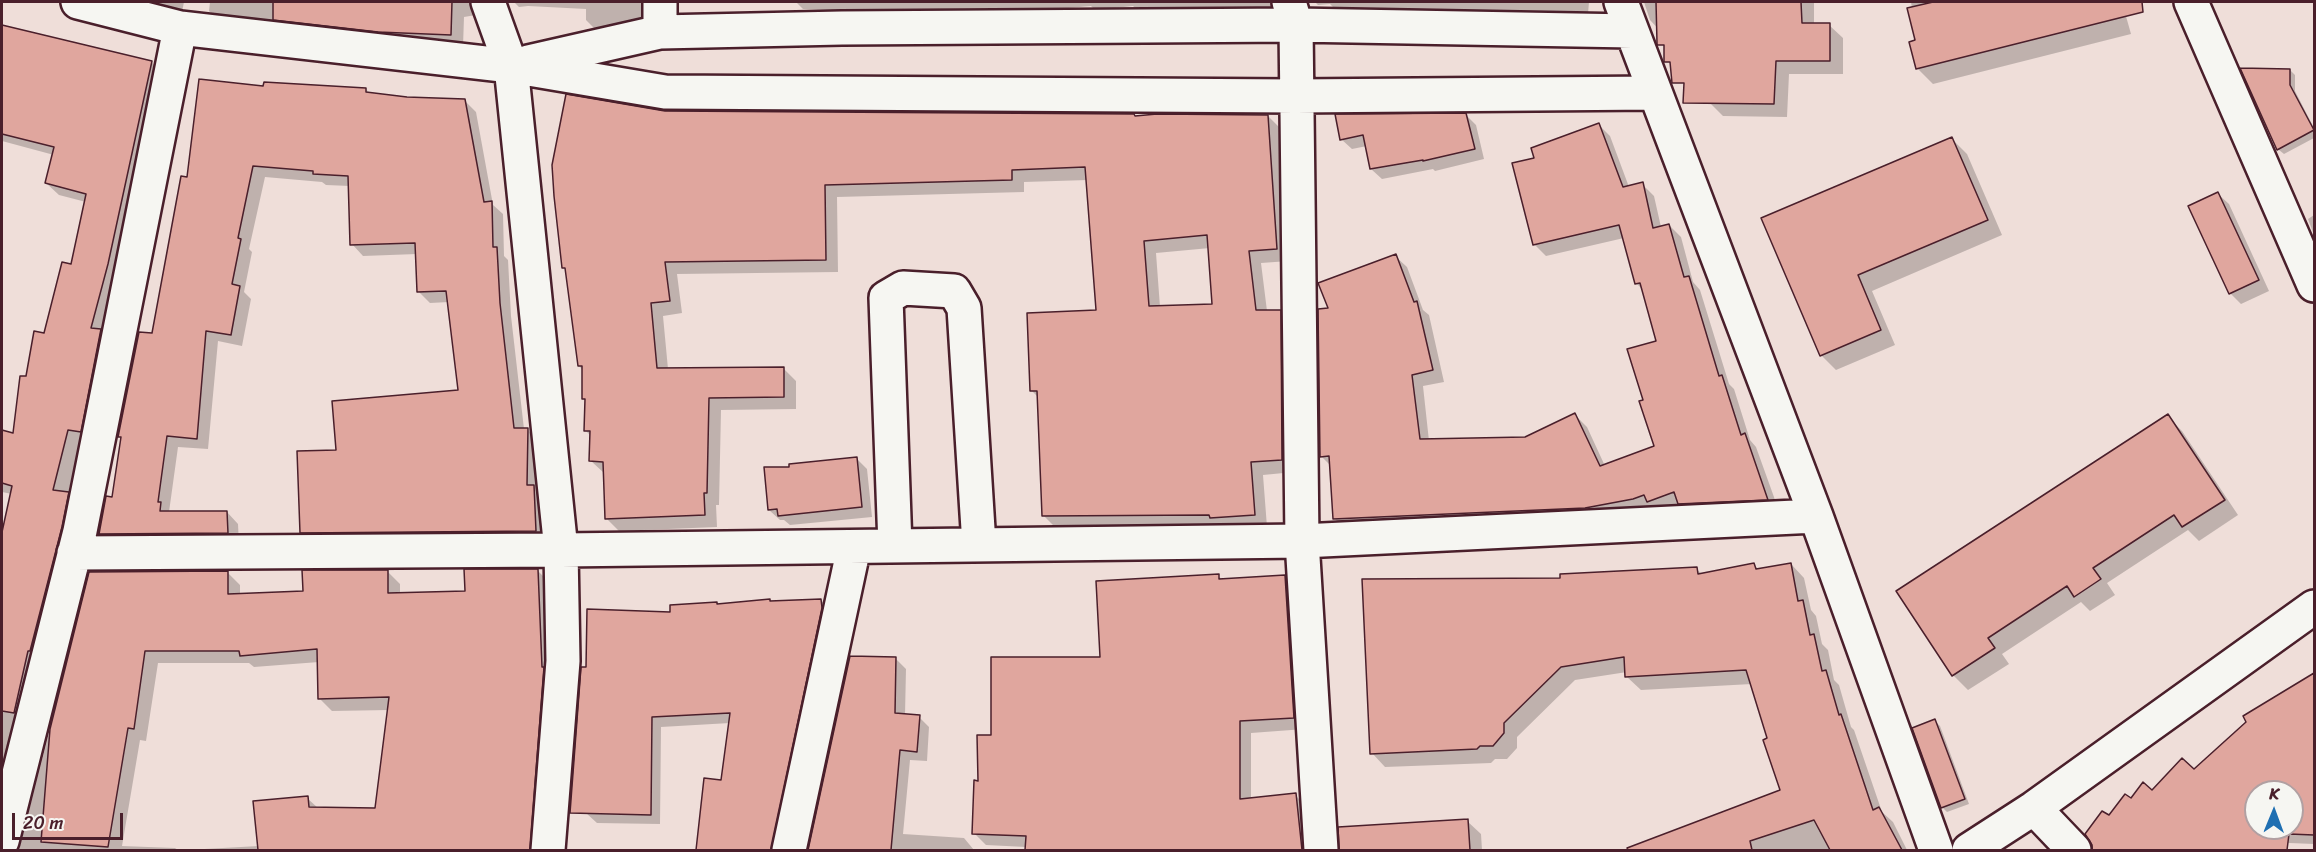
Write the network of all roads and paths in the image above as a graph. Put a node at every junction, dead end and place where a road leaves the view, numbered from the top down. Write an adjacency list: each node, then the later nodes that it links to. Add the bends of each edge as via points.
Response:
1 (78, 2): 7 (street)
2 (488, 2): 8 (street)
3 (2190, 2): 11 (street)
4 (1292, 13): 5 (street); 6 (street); 10 (street)
5 (660, 16): 8 (street)
6 (1627, 16): 9 (street)
7 (180, 28): 8 (street); 18 (street)
8 (511, 66): 10 (street, via 665,92); 17 (street)
9 (1655, 93): 10 (street); 12 (street)
10 (1296, 96): 13 (street)
11 (2314, 285)
12 (1816, 516): 13 (street); 25 (street)
13 (1302, 541): 14 (street); 24 (street)
14 (979, 545): 15 (street); 15 (street, via 964,308 954,291 903,288 886,298)
15 (896, 546): 16 (street)
16 (854, 547): 17 (street); 23 (street)
17 (561, 550): 18 (street); 22 (street, via 563,661)
18 (74, 553): 21 (street)
19 (2314, 607): 20 (street)
20 (2034, 808): 26 (street); 27 (street)
21 (2, 841)
22 (548, 850)
23 (789, 850)
24 (1321, 850)
25 (1936, 850)
26 (1968, 850)
27 (2074, 850)

